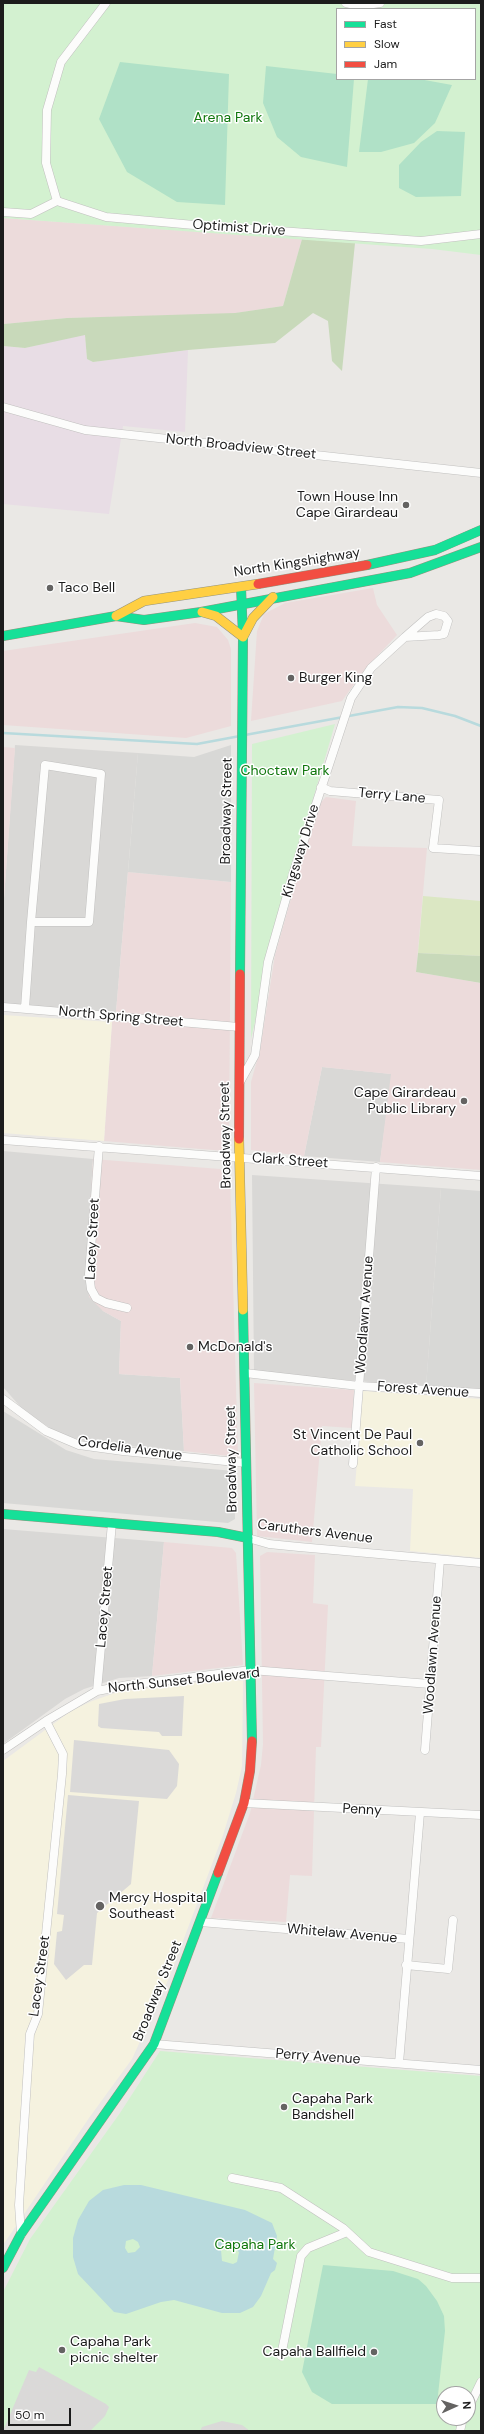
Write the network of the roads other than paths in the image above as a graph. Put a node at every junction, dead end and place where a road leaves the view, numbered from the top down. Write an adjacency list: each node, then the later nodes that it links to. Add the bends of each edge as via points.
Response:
1 (106, 3): 4 (street, via 61,62 47,110 46,163)
2 (346, 3): 3 (street, via 360,6)
3 (380, 3)
4 (57, 201): 5 (street, via 31,214); 6 (street, Optimist Drive, via 106,217 194,225 422,241)
5 (3, 212)
6 (481, 234)
7 (3, 407): 8 (street, North Broadview Street, via 85,430)
8 (481, 473)
9 (481, 530): 11 (main road, North Kingshighway, via 435,550 384,562)
10 (481, 547): 12 (main road, North Kingshighway, via 410,572)
11 (241, 587): 13 (main road, Broadway Street); 15 (main road, North Kingshighway, via 144,601)
12 (273, 598): 13 (main road, North Kingshighway); 17 (main road, via 253,618)
13 (243, 603): 14 (main road, North Kingshighway); 17 (main road, Broadway Street)
14 (201, 612): 15 (main road, North Kingshighway, via 144,620); 17 (main road, via 216,616)
15 (116, 616): 16 (main road, North Kingshighway)
16 (3, 636)
17 (243, 637): 24 (main road, Broadway Street)
18 (405, 637): 18 (street, Kingsway Drive, via 428,617 436,614 444,616 448,621 444,634); 19 (street, Kingsway Drive, via 371,668 351,698)
19 (320, 787): 20 (street, Terry Lane, via 330,791 439,800 433,848); 25 (street, Kingsway Drive, via 268,962 255,1055)
20 (481, 851)
21 (31, 922): 21 (street, via 45,765 101,774 89,922); 23 (street)
22 (3, 1007): 23 (street, North Spring Street)
23 (24, 1008): 24 (street, North Spring Street)
24 (239, 1027): 25 (main road, Broadway Street)
25 (239, 1085): 28 (main road, Broadway Street)
26 (3, 1140): 27 (street, Clark Street)
27 (99, 1146): 28 (street, Clark Street); 31 (street, Lacey Street, via 89,1274 91,1289 96,1298)
28 (239, 1157): 29 (street, Clark Street); 32 (main road, Broadway Street)
29 (376, 1167): 30 (street, Clark Street); 33 (street, Woodlawn Avenue)
30 (481, 1176)
31 (127, 1308)
32 (245, 1373): 33 (street, Forest Avenue); 36 (main road, Broadway Street)
33 (359, 1386): 34 (street, Forest Avenue); 37 (street, Woodlawn Avenue)
34 (481, 1393)
35 (3, 1399): 36 (street, Cordelia Avenue, via 46,1431 79,1445)
36 (246, 1463): 40 (main road, Broadway Street)
37 (353, 1464)
38 (3, 1514): 39 (main road, Caruthers Avenue)
39 (112, 1524): 40 (main road, Caruthers Avenue, via 218,1532); 45 (street, Lacey Street)
40 (248, 1538): 41 (street, Caruthers Avenue, via 269,1544); 43 (main road, Broadway Street)
41 (440, 1560): 42 (street, Caruthers Avenue); 44 (street, Woodlawn Avenue)
42 (481, 1563)
43 (251, 1670): 44 (street, North Sunset Boulevard); 45 (street, North Sunset Boulevard); 49 (main road, Broadway Street, via 252,1751)
44 (430, 1684): 48 (street, Woodlawn Avenue)
45 (97, 1691): 46 (street, North Sunset Boulevard)
46 (46, 1721): 47 (street, North Sunset Boulevard); 61 (street, Lacey Street, via 63,1754 38,2014 30,2034 19,2205)
47 (3, 1750)
48 (425, 1750)
49 (244, 1803): 50 (street, Penny); 53 (main road, Broadway Street)
50 (420, 1813): 51 (street, Penny); 54 (street)
51 (481, 1815)
52 (453, 1920): 55 (street, via 448,1968)
53 (200, 1922): 54 (street, Whitelaw Avenue); 56 (main road, Broadway Street)
54 (409, 1939): 55 (street, Whitelaw Avenue)
55 (406, 1965): 57 (street, Whitelaw Avenue)
56 (154, 2044): 57 (street, Perry Avenue); 61 (main road, Broadway Street)
57 (398, 2063): 58 (street, Perry Avenue)
58 (481, 2070)
59 (232, 2178): 60 (street, via 280,2188 307,2203)
60 (347, 2232): 63 (street, via 370,2252 452,2278); 64 (street, via 308,2248 301,2256)
61 (21, 2234): 62 (main road, Broadway Street)
62 (3, 2268)
63 (481, 2278)
64 (280, 2356)
65 (481, 2382): 66 (street)
66 (476, 2392)

